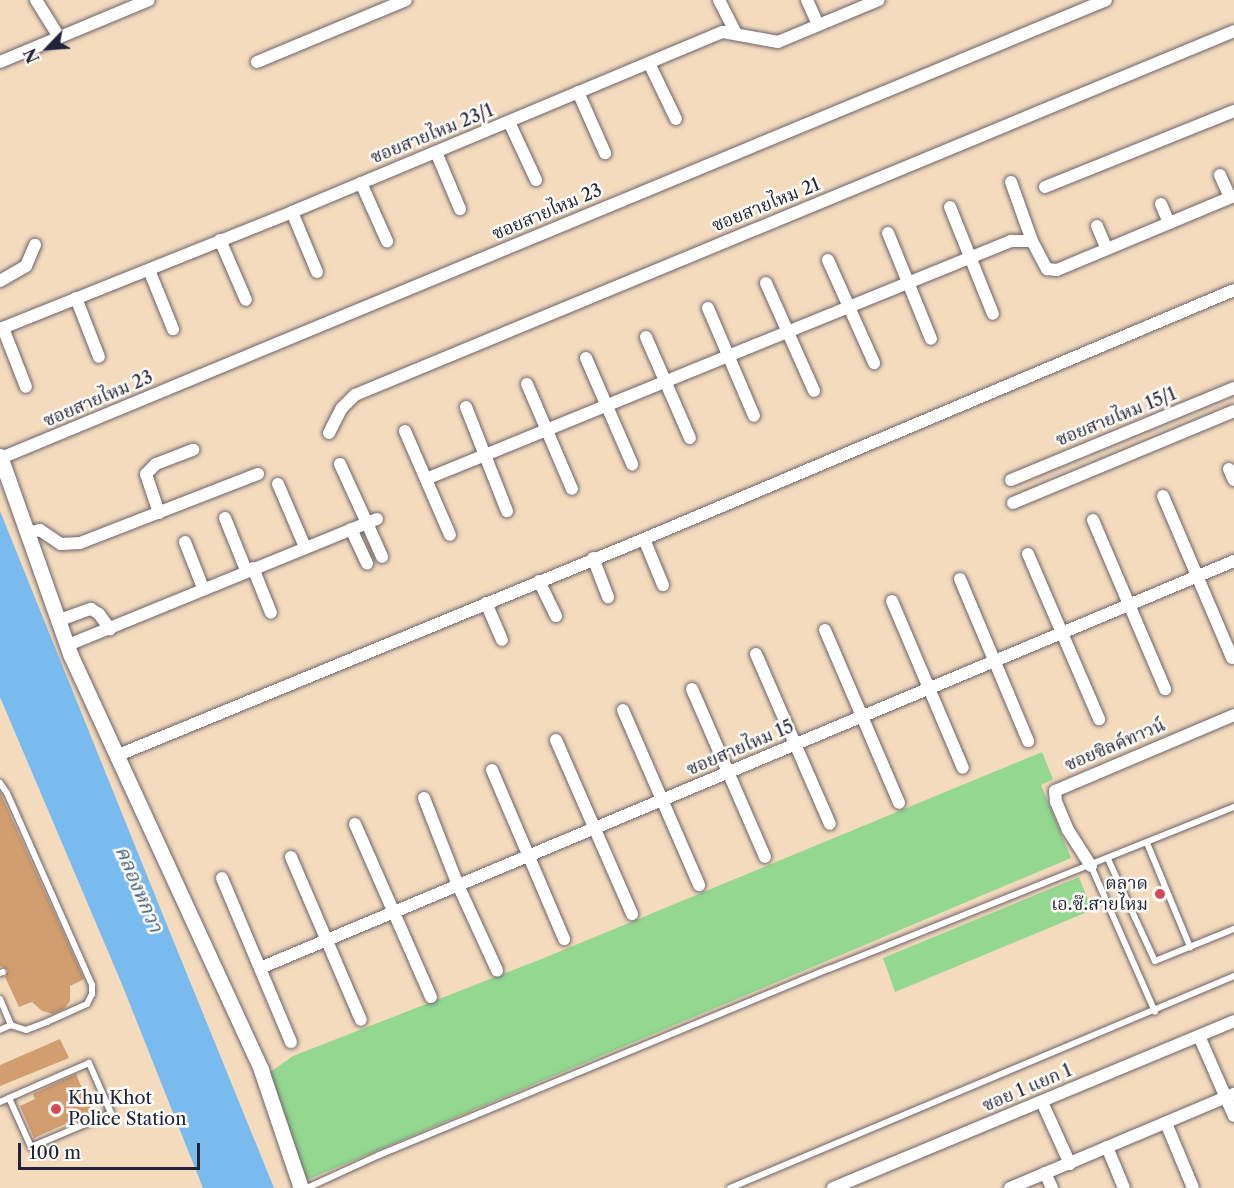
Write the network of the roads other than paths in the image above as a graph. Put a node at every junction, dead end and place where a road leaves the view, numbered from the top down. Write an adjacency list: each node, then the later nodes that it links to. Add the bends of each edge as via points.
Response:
1 (36, 0): 11 (street)
2 (149, 0): 11 (street)
3 (406, 0): 13 (street)
4 (720, 0): 10 (street)
5 (807, 0): 8 (street)
6 (879, 0): 8 (street, ซอยสายไหม 23/1)
7 (1106, 0): 77 (street, ซอยสายไหม 23)
8 (818, 25): 10 (street, ซอยสายไหม 23/1, via 778,42)
9 (1234, 31): 73 (street, ซอยสายไหม 21, via 355,395 342,408)
10 (736, 34): 14 (street, ซอยสายไหม 23/1, via 723,32)
11 (59, 37): 12 (street)
12 (0, 62)
13 (257, 62)
14 (649, 63): 15 (street, ซอยสายไหม 23/1); 17 (street)
15 (578, 92): 18 (street, ซอยสายไหม 23/1); 20 (street)
16 (1234, 111): 25 (street)
17 (676, 119)
18 (509, 122): 19 (street, ซอยสายไหม 23/1); 22 (street)
19 (436, 152): 24 (street, ซอยสายไหม 23/1); 29 (street)
20 (605, 153)
21 (1220, 175): 26 (street)
22 (536, 180)
23 (1011, 182): 36 (street)
24 (361, 183): 30 (street, ซอยสายไหม 23/1); 35 (street)
25 (1045, 187)
26 (1232, 196): 31 (street)
27 (1161, 204): 31 (street)
28 (950, 207): 39 (street)
29 (460, 209)
30 (292, 212): 34 (street, ซอยสายไหม 23/1); 42 (street)
31 (1169, 223): 38 (street)
32 (1097, 226): 38 (street)
33 (888, 233): 45 (street)
34 (220, 240): 41 (street, ซอยสายไหม 23/1); 48 (street)
35 (387, 241)
36 (1032, 241): 38 (street, via 1047,269 1057,270); 39 (street, via 1011,241)
37 (35, 245): 43 (street, via 26,266)
38 (1107, 249)
39 (971, 258): 45 (street); 51 (street)
40 (828, 260): 50 (street)
41 (149, 270): 47 (street, ซอยสายไหม 23/1); 53 (street)
42 (317, 272)
43 (0, 281)
44 (766, 283): 54 (street)
45 (909, 283): 50 (street); 56 (street)
46 (1234, 290): 95 (street)
47 (76, 298): 52 (street, ซอยสายไหม 23/1); 58 (street)
48 (246, 300)
49 (708, 308): 57 (street)
50 (848, 308): 54 (street); 60 (street)
51 (993, 314)
52 (2, 328): 63 (street)
53 (173, 329)
54 (787, 334): 57 (street); 65 (street)
55 (646, 337): 61 (street)
56 (931, 339)
57 (728, 355): 61 (street); 70 (street)
58 (99, 357)
59 (586, 358): 67 (street)
60 (874, 363)
61 (667, 380): 67 (street); 74 (street)
62 (526, 384): 71 (street)
63 (27, 387)
64 (1234, 388): 66 (street, ซอยสายไหม 15/1)
65 (814, 391)
66 (1213, 396): 69 (street); 82 (street, ซอยสายไหม 15/1)
67 (606, 405): 71 (street); 79 (street)
68 (466, 407): 76 (street)
69 (1228, 413): 86 (street)
70 (754, 416)
71 (547, 429): 76 (street); 84 (street)
72 (405, 431): 81 (street)
73 (329, 432)
74 (690, 438)
75 (193, 450): 88 (street, via 156,464 146,474)
76 (486, 455): 81 (street); 87 (street)
77 (0, 457): 93 (street)
78 (340, 464): 91 (street)
79 (632, 464)
80 (258, 474): 88 (street)
81 (426, 479): 94 (street)
82 (1011, 480)
83 (278, 484): 97 (street)
84 (572, 489)
85 (1163, 496): 104 (street)
86 (1013, 503)
87 (507, 511)
88 (159, 513): 93 (street, via 69,546 40,530)
89 (225, 518): 103 (street)
90 (1093, 520): 112 (street)
91 (372, 521): 92 (street); 99 (street)
92 (351, 529): 97 (street); 102 (street)
93 (28, 533): 115 (street)
94 (450, 535)
95 (644, 539): 100 (street); 107 (street)
96 (185, 542): 108 (street)
97 (305, 547): 103 (street)
98 (1028, 554): 118 (street)
99 (382, 557)
100 (593, 558): 106 (street); 109 (street)
101 (1234, 561): 104 (street, ซอยสายไหม 15)
102 (367, 564)
103 (249, 569): 108 (street); 113 (street)
104 (1196, 577): 112 (street, ซอยสายไหม 15); 122 (street)
105 (960, 579): 123 (street)
106 (539, 581): 111 (street); 114 (street)
107 (663, 585)
108 (203, 588): 116 (street)
109 (608, 597)
110 (892, 601): 125 (street)
111 (486, 603): 119 (street); 134 (street)
112 (1129, 605): 118 (street, ซอยสายไหม 15); 126 (street)
113 (271, 613)
114 (556, 616)
115 (60, 620): 116 (street, via 91,609); 120 (street)
116 (110, 628): 120 (street)
117 (825, 630): 129 (street)
118 (1061, 633): 123 (street, ซอยสายไหม 15); 130 (street)
119 (502, 640)
120 (68, 645): 134 (street)
121 (756, 654): 133 (street)
122 (1232, 658)
123 (994, 662): 125 (street, ซอยสายไหม 15); 132 (street)
124 (692, 689): 137 (street)
125 (927, 689): 129 (street, ซอยสายไหม 15); 135 (street)
126 (1165, 689)
127 (623, 710): 140 (street)
128 (1234, 715): 151 (street, ซอยซิลค์ทาวน์, via 1055,791 1068,830)
129 (862, 717): 133 (street, ซอยสายไหม 15); 141 (street)
130 (1099, 718)
131 (556, 740): 145 (street)
132 (1028, 741)
133 (796, 744): 137 (street, ซอยสายไหม 15); 143 (street)
134 (116, 756): 184 (street, via 261,1070)
135 (963, 768)
136 (492, 770): 147 (street)
137 (728, 772): 140 (street, ซอยสายไหม 15); 149 (street)
138 (0, 783): 171 (lane, via 92,985 87,1004 26,1030)
139 (424, 798): 153 (street)
140 (661, 800): 145 (street, ซอยสายไหม 15); 154 (street)
141 (899, 803)
142 (1234, 807): 146 (lane)
143 (830, 824)
144 (355, 825): 155 (street)
145 (594, 828): 147 (street, ซอยสายไหม 15); 156 (street)
146 (1147, 843): 150 (lane); 160 (lane)
147 (527, 856): 153 (street, ซอยสายไหม 15); 158 (street)
148 (291, 857): 159 (street)
149 (765, 857)
150 (1108, 859): 151 (lane); 160 (lane, via 1155,961)
151 (1091, 866): 167 (lane); 185 (lane, via 830,969)
152 (222, 878): 161 (street)
153 (458, 885): 155 (street, ซอยสายไหม 15); 162 (street)
154 (699, 885)
155 (393, 912): 159 (street, ซอยสายไหม 15); 164 (street)
156 (632, 914)
157 (1234, 929): 160 (lane)
158 (564, 939)
159 (327, 940): 161 (street, ซอยสายไหม 15); 168 (street)
160 (1190, 947)
161 (260, 968): 174 (street)
162 (497, 970)
163 (1234, 976): 167 (lane)
164 (431, 997)
165 (0, 999): 171 (lane)
166 (0, 1008): 170 (lane, via 6,1022)
167 (1155, 1012): 186 (lane)
168 (361, 1020)
169 (1234, 1021): 173 (street, ซอย 1 แยก 1)
170 (0, 1025)
171 (11, 1025): 172 (lane)
172 (0, 1030)
173 (1199, 1036): 175 (street); 178 (street, ซอย 1 แยก 1)
174 (291, 1042)
175 (1230, 1096): 179 (street); 180 (street)
176 (9, 1098): 176 (lane, via 31,1147 111,1113 89,1063); 177 (lane)
177 (0, 1102)
178 (1042, 1102): 182 (street); 187 (street, ซอย 1 แยก 1)
179 (1234, 1116)
180 (1166, 1123): 181 (street); 191 (street)
181 (1107, 1147): 182 (street); 190 (street)
182 (1070, 1164): 183 (street)
183 (1045, 1173): 188 (street); 189 (street)
184 (301, 1188)
185 (307, 1188)
186 (730, 1188)
187 (833, 1188)
188 (1010, 1188)
189 (1052, 1188)
190 (1124, 1188)
191 (1193, 1188)

